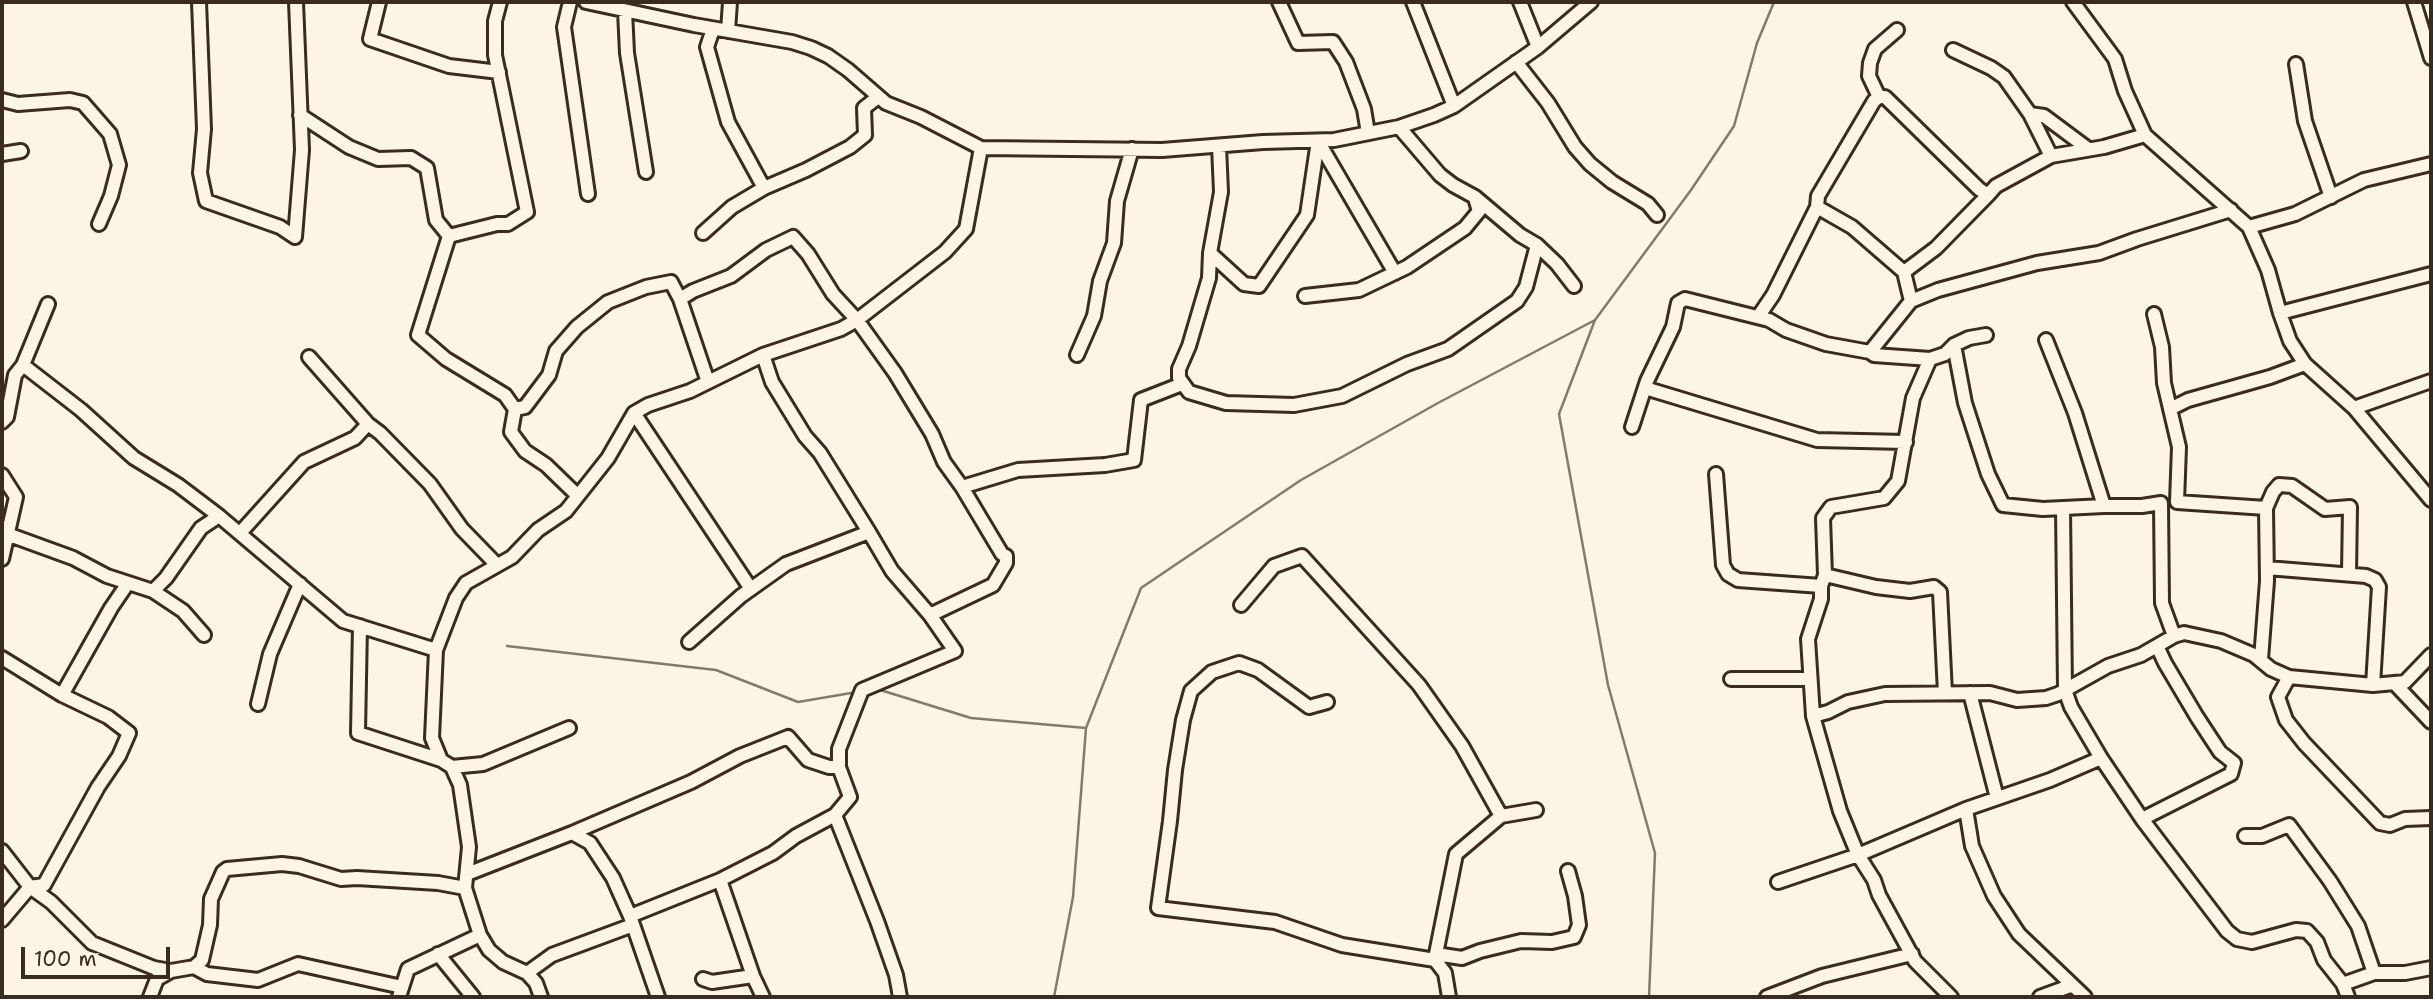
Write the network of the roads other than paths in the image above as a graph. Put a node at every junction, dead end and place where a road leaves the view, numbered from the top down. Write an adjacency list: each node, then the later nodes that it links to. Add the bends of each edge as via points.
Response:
1 (199, 2): 29 (street, via 204,129 200,173 206,201 280,226 295,237)
2 (296, 2): 29 (street)
3 (379, 2): 23 (street, via 370,38 449,66)
4 (500, 2): 23 (street, via 495,21)
5 (570, 2): 44 (street, via 564,27)
6 (586, 2): 14 (street)
7 (730, 2): 17 (street)
8 (1279, 2): 31 (street, via 1298,43 1333,42 1364,109)
9 (1413, 2): 27 (street)
10 (1520, 2): 18 (street)
11 (1591, 2): 18 (street)
12 (2073, 2): 32 (street, via 2115,59)
13 (2414, 2): 20 (street)
14 (628, 8): 15 (street); 42 (street, via 627,53)
15 (713, 29): 17 (street); 43 (street, via 707,47 728,122)
16 (1897, 30): 25 (street, via 1875,49 1870,63 1869,76)
17 (728, 31): 24 (street, via 811,48 848,69)
18 (1538, 47): 21 (street)
19 (1953, 50): 28 (street, via 2004,77)
20 (2431, 58)
21 (1516, 62): 27 (street); 50 (street, via 1590,164)
22 (2296, 64): 47 (street, via 2305,121)
23 (499, 72): 54 (street, via 527,212 508,224)
24 (878, 97): 35 (street); 43 (street, via 864,108 865,135 850,147)
25 (1879, 97): 45 (street, via 1885,97); 48 (street, via 1818,196)
26 (2, 100): 51 (street, via 83,103 110,134 120,165)
27 (1454, 106): 30 (street)
28 (2030, 114): 36 (street, via 2044,116); 40 (street)
29 (300, 115): 54 (street, via 349,147 378,159 411,158 427,168 436,220)
30 (1399, 127): 31 (street); 46 (street, via 1440,174)
31 (1368, 133): 33 (street)
32 (2145, 135): 36 (street); 49 (street)
33 (1318, 141): 34 (street); 56 (street, via 1307,215 1259,286 1244,284); 57 (street)
34 (1219, 146): 37 (street); 56 (street, via 1221,192)
35 (981, 148): 37 (street); 68 (street, via 966,229 945,252)
36 (2087, 148): 40 (street)
37 (1132, 149): 74 (street, via 1117,201 1114,243 1094,316)
38 (20, 151): 39 (street)
39 (2, 155)
40 (2051, 156): 45 (street)
41 (2431, 164): 47 (street, via 2364,180)
42 (646, 172)
43 (764, 188): 53 (street, via 732,207)
44 (588, 194)
45 (1988, 195): 58 (street, via 1936,248)
46 (1475, 197): 55 (street); 57 (street, via 1479,211 1465,228)
47 (2331, 197): 52 (street, via 2295,214)
48 (1817, 207): 58 (street, via 1852,227); 67 (street)
49 (2231, 210): 52 (street); 63 (street, via 2099,253 2037,263)
50 (1657, 215)
51 (99, 224)
52 (2249, 227): 65 (street)
53 (703, 233)
54 (449, 236): 84 (street, via 418,335 446,359 505,395)
55 (1537, 245): 60 (street); 81 (street, via 1527,287 1517,301 1448,349 1407,363 1342,396 1294,405 1226,403 1189,392)
56 (1210, 253): 81 (street, via 1209,278 1179,369)
57 (1395, 272): 61 (street, via 1359,290)
58 (1904, 272): 63 (street)
59 (2431, 274): 65 (street)
60 (1574, 286)
61 (1305, 296)
62 (680, 299): 68 (street, via 731,276 793,237); 80 (street); 84 (street, via 671,282 608,302 556,351 549,375 525,407)
63 (1911, 301): 72 (street)
64 (48, 304): 78 (street)
65 (2280, 313): 77 (street)
66 (2154, 314): 85 (street)
67 (1758, 317): 72 (street, via 1826,344); 82 (street, via 1681,300)
68 (857, 320): 73 (street); 93 (street, via 895,373)
69 (1986, 335): 71 (street)
70 (2046, 340): 98 (street)
71 (1954, 345): 76 (street); 99 (street, via 1965,403 2003,505)
72 (1870, 352): 76 (street)
73 (764, 355): 80 (street); 102 (street, via 772,382)
74 (1077, 355)
75 (309, 358): 88 (street)
76 (1930, 359): 90 (street, via 1913,398)
77 (2305, 364): 83 (street); 85 (street)
78 (23, 365): 87 (street, via 15,375); 101 (street, via 134,458)
79 (2431, 381): 83 (street)
80 (708, 382): 86 (street)
81 (1182, 384): 93 (street, via 1141,400 1134,460 1018,470)
82 (1645, 388): 89 (street); 90 (street, via 1817,440)
83 (2354, 408): 95 (street)
84 (515, 409): 94 (street, via 512,432 518,441)
85 (2171, 409): 96 (street, via 2179,447)
86 (634, 413): 94 (street); 112 (street)
87 (2, 422)
88 (368, 424): 103 (street, via 355,438 304,461); 106 (street, via 430,484 462,529)
89 (1632, 427)
90 (1906, 442): 109 (street, via 1898,481 1884,498 1831,507 1823,518)
91 (1716, 474): 109 (street, via 1723,565 1728,574 1738,580)
92 (2, 475): 104 (street, via 16,497)
93 (962, 487): 115 (street, via 1007,560 993,585)
94 (578, 496): 106 (street, via 519,552)
95 (2431, 500)
96 (2177, 502): 97 (street); 100 (street)
97 (2161, 503): 98 (street); 118 (street, via 2162,603)
98 (2104, 506): 99 (street)
99 (2063, 508): 130 (street)
100 (2266, 508): 107 (street); 108 (street, via 2279,485 2292,486 2325,509 2350,507)
101 (219, 516): 103 (street); 113 (street, via 201,528)
102 (869, 531): 112 (street, via 786,564); 115 (street, via 892,571)
103 (240, 533): 111 (street)
104 (7, 534): 105 (street); 110 (street)
105 (2, 559)
106 (497, 565): 121 (street, via 461,590)
107 (2267, 568): 108 (street); 124 (street)
108 (2349, 574): 128 (street, via 2366,576 2379,587)
109 (1823, 581): 127 (street, via 1808,639); 131 (street, via 1910,591 1934,587 1940,592)
110 (128, 583): 113 (street); 133 (street)
111 (300, 584): 116 (street, via 343,621); 135 (street, via 270,654)
112 (751, 589): 119 (street)
113 (153, 591): 117 (street, via 183,611)
114 (1241, 605): 146 (street, via 1274,566 1302,556 1419,685 1462,746)
115 (930, 615): 141 (street, via 955,651 862,690 839,749)
116 (360, 626): 121 (street); 140 (street, via 358,733)
117 (204, 635)
118 (2174, 636): 120 (street); 124 (street, via 2206,637)
119 (689, 642)
120 (2157, 646): 130 (street); 148 (street, via 2197,717 2234,763 2231,774)
121 (436, 650): 140 (street, via 432,738)
122 (2431, 655): 129 (street, via 2416,674)
123 (2, 658): 133 (street)
124 (2261, 659): 125 (street)
125 (2289, 677): 128 (street); 147 (street, via 2278,697 2286,720 2380,823)
126 (1731, 679): 127 (street)
127 (1810, 679): 136 (street)
128 (2373, 685): 129 (street)
129 (2396, 685): 137 (street)
130 (2065, 690): 132 (street, via 2033,701); 139 (street)
131 (1945, 693): 132 (street); 136 (street, via 1885,694)
132 (1970, 693): 142 (street)
133 (62, 695): 157 (street, via 108,717 129,733 44,885)
134 (1327, 702): 164 (street, via 1309,707 1258,670 1239,663 1212,671 1191,691 1182,720 1158,908 1275,922 1342,945)
135 (258, 705)
136 (1813, 716): 152 (street, via 1840,811)
137 (2431, 722)
138 (569, 727): 140 (street, via 483,764)
139 (2101, 758): 142 (street); 148 (street)
140 (447, 763): 154 (street, via 463,799)
141 (839, 767): 145 (street, via 850,797); 149 (street, via 808,760 788,737)
142 (1997, 798): 143 (street)
143 (1966, 809): 152 (street); 173 (street, via 1972,846 1994,896 2019,934)
144 (1536, 810): 146 (street)
145 (835, 816): 155 (street); 180 (street, via 877,921)
146 (1501, 816): 164 (street, via 1457,854)
147 (2431, 818)
148 (2142, 819): 172 (street, via 2236,939 2252,942 2307,931)
149 (572, 833): 154 (street); 160 (street, via 590,843 613,878)
150 (2245, 836): 169 (street, via 2262,836 2289,825 2358,926)
151 (2, 851): 157 (street)
152 (1858, 855): 156 (street); 163 (street)
153 (1568, 871): 164 (street, via 1579,925 1574,937 1521,941 1462,958)
154 (467, 874): 158 (street)
155 (720, 880): 160 (street); 170 (street)
156 (1777, 882)
157 (30, 887): 159 (street); 167 (street, via 92,943)
158 (465, 888): 161 (street); 165 (street, via 341,879 282,864 227,869 211,899 202,960)
159 (2, 920)
160 (631, 920): 168 (street, via 552,955); 178 (street)
161 (480, 935): 162 (street); 168 (street, via 503,962)
162 (438, 954): 174 (street, via 408,970); 176 (street)
163 (1912, 954): 182 (street, via 1822,976); 183 (street)
164 (1436, 957): 181 (street, via 1446,974)
165 (194, 967): 167 (street); 174 (street, via 207,974 258,980 298,964)
166 (2431, 968): 169 (street)
167 (171, 971): 175 (street, via 158,979)
168 (527, 973): 177 (street)
169 (2374, 974): 172 (street)
170 (753, 976): 171 (street, via 712,982); 179 (street)
171 (703, 979)
172 (2343, 984): 186 (street)
173 (2070, 986): 184 (street); 185 (street)
174 (402, 994)
175 (150, 997)
176 (473, 997)
177 (541, 997)
178 (658, 997)
179 (763, 997)
180 (900, 997)
181 (1449, 997)
182 (1767, 997)
183 (1951, 997)
184 (2040, 997)
185 (2085, 997)
186 (2348, 997)

